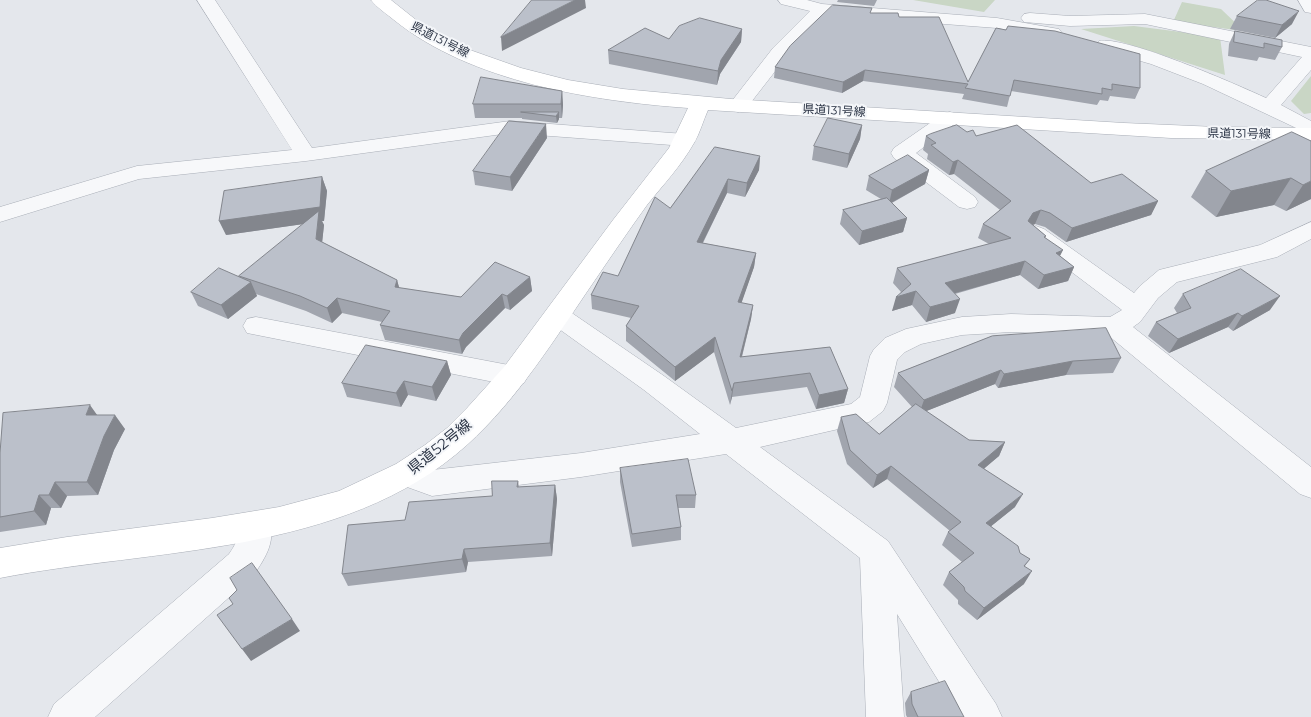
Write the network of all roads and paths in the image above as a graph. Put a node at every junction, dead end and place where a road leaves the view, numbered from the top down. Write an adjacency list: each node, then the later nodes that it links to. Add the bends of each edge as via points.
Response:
1 (206, 0): 17 (street)
2 (380, 0): 10 (main road, 県道131号線, via 423,34 497,66 596,91)
3 (787, 0): 6 (street)
4 (1308, 0): 5 (street)
5 (1311, 8)
6 (822, 9): 7 (street); 11 (street, via 780,52)
7 (997, 24): 8 (street, via 1012,17 1070,21 1149,13); 12 (street, via 1111,46 1175,67)
8 (1311, 53)
9 (1311, 58): 12 (street)
10 (700, 105): 11 (main road, 県道131号線); 16 (main road, 県道52号線)
11 (738, 106): 13 (main road, 県道131号線)
12 (1270, 106): 14 (street)
13 (950, 118): 15 (main road, 県道131号線, via 1246,136); 18 (street, via 902,153)
14 (1311, 129)
15 (1311, 134)
16 (684, 140): 17 (street, via 510,127); 23 (main road, 県道52号線)
17 (306, 154): 19 (street, via 137,173)
18 (967, 202)
19 (0, 215)
20 (1311, 230): 22 (street, via 1268,252 1168,276 1149,292)
21 (1036, 234): 22 (street)
22 (1137, 308): 25 (street)
23 (557, 315): 26 (main road, 県道52号線); 27 (street)
24 (256, 326): 26 (street)
25 (1115, 327): 27 (street, via 1010,323 962,326 915,336 895,345 884,356 873,403 859,414); 29 (street)
26 (514, 376): 28 (main road, 県道52号線, via 474,420 436,454)
27 (732, 441): 28 (street, via 432,484); 31 (street)
28 (407, 474): 30 (main road, 県道52号線, via 365,496)
29 (1311, 485)
30 (256, 527): 32 (main road, 県道52号線); 33 (street, via 254,547 242,565)
31 (876, 551): 34 (street); 35 (street)
32 (0, 563)
33 (67, 717)
34 (885, 717)
35 (983, 717)

